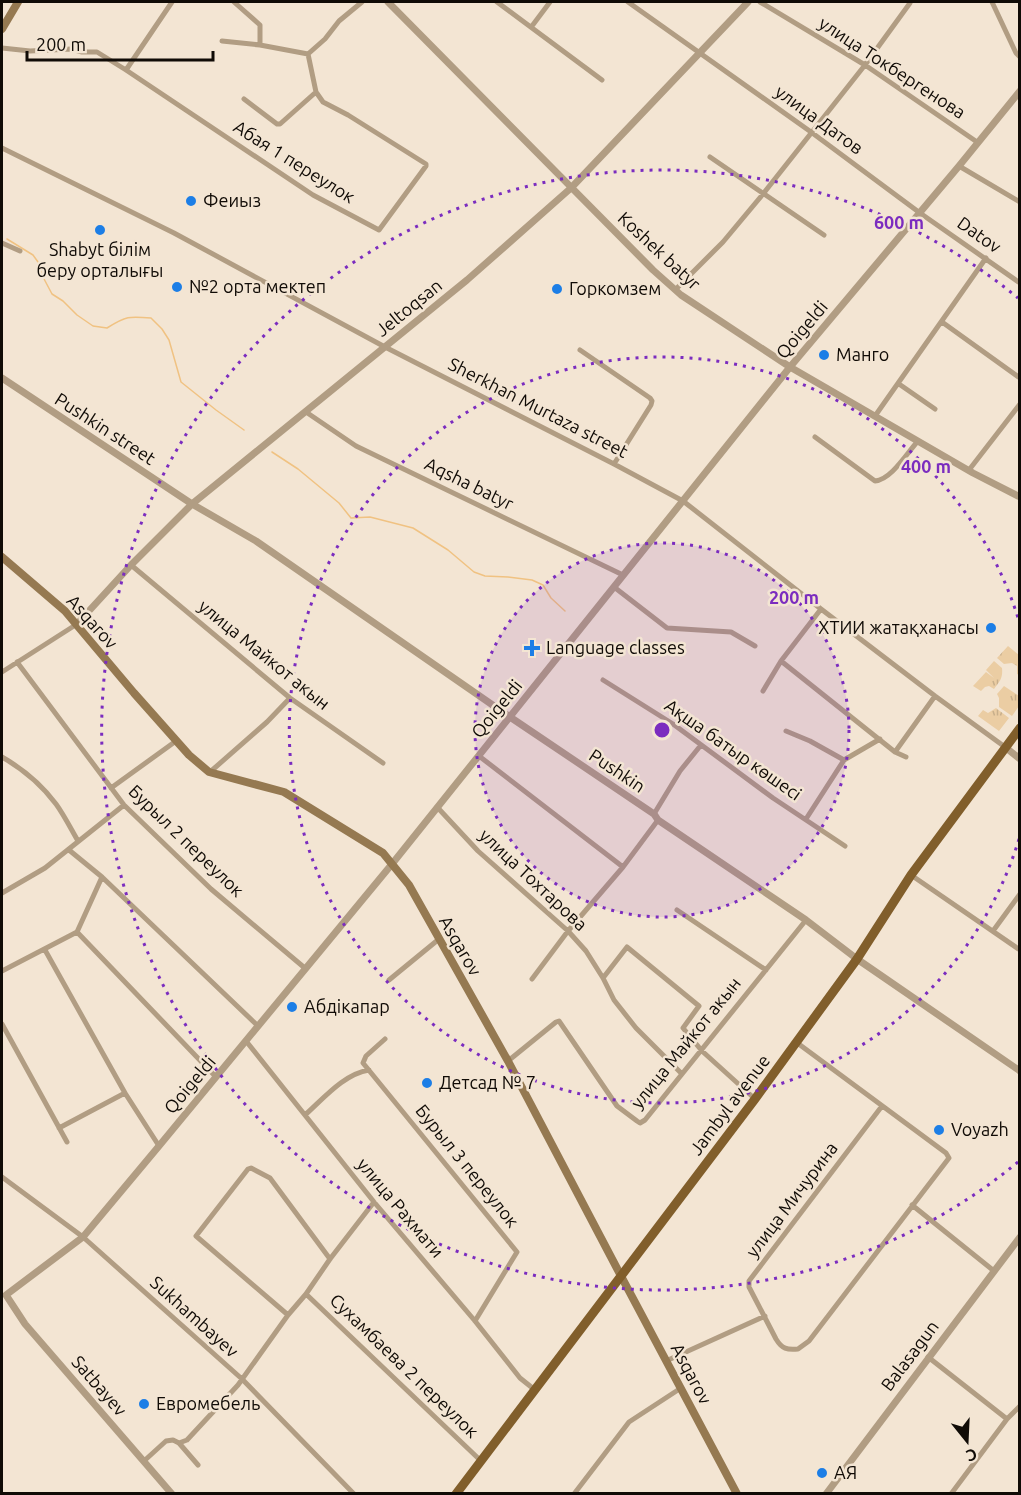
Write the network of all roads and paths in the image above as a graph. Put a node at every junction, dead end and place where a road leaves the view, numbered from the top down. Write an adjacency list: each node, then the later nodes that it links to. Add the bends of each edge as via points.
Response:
1 (18, 2): 14 (main road)
2 (172, 2): 22 (street)
3 (234, 2): 16 (street, via 260,26)
4 (362, 2): 19 (street)
5 (388, 2): 32 (street, Koshek batyr)
6 (497, 2): 13 (street)
7 (550, 2): 13 (street)
8 (628, 2): 18 (street)
9 (748, 2): 18 (street, Jeltoqsan)
10 (760, 2): 21 (street, улица Токбергенова)
11 (992, 2): 20 (street)
12 (910, 3): 21 (street)
13 (532, 26): 23 (street)
14 (2, 29)
15 (222, 41): 16 (street)
16 (260, 45): 19 (street)
17 (2, 48): 22 (street, Абая 1 переулок, via 98,52)
18 (699, 53): 27 (street, улица Датов); 32 (street, Jeltoqsan)
19 (308, 54): 25 (street)
20 (1020, 57)
21 (865, 65): 27 (street); 28 (street, улица Токбергенова)
22 (126, 70): 25 (street, Абая 1 переулок, via 313,195 381,230 426,164 323,102)
23 (603, 80)
24 (1020, 91): 28 (street, Qoigeldi)
25 (316, 92): 26 (street, via 280,124)
26 (244, 99)
27 (811, 132): 33 (street); 35 (street, улица Датов)
28 (977, 142): 31 (street, Qoigeldi)
29 (2, 148): 43 (street, Sherkhan Murtaza street, via 174,233)
30 (710, 157): 33 (street)
31 (959, 166): 34 (street); 35 (street, Qoigeldi)
32 (571, 188): 41 (street, Koshek batyr); 43 (street, Jeltoqsan)
33 (763, 194): 36 (street); 41 (street)
34 (1020, 202)
35 (920, 213): 39 (street, Datov); 45 (street, Qoigeldi)
36 (824, 235)
37 (2, 243): 38 (street)
38 (20, 251)
39 (986, 258): 40 (street, Datov); 42 (street)
40 (1020, 283)
41 (675, 290): 45 (street, Koshek batyr)
42 (942, 322): 47 (street); 48 (street)
43 (385, 347): 51 (street, Jeltoqsan); 55 (street, Sherkhan Murtaza street)
44 (579, 350): 55 (street, via 652,401)
45 (790, 367): 52 (street, Koshek batyr); 58 (street, Qoigeldi)
46 (2, 378): 59 (street, Pushkin street)
47 (1020, 378)
48 (898, 384): 50 (street); 52 (street)
49 (1020, 404): 56 (street)
50 (935, 410)
51 (306, 412): 59 (street, Jeltoqsan); 62 (street, Aqsha batyr, via 356,446)
52 (875, 416): 54 (street, Koshek batyr)
53 (815, 436): 54 (street, via 875,481 892,472)
54 (918, 441): 56 (street, Koshek batyr)
55 (615, 464): 58 (street, Sherkhan Murtaza street)
56 (969, 470): 57 (street, Koshek batyr)
57 (1020, 496)
58 (683, 501): 62 (street, Qoigeldi); 64 (street, Sherkhan Murtaza street)
59 (192, 504): 61 (street, Jeltoqsan); 74 (street, Pushkin, via 256,541)
60 (2, 557): 65 (main road, Asqarov)
61 (131, 565): 65 (street, Jeltoqsan); 73 (street, улица Майкот акын)
62 (623, 576): 63 (street, Qoigeldi)
63 (614, 587): 66 (street, via 668,628 731,632); 74 (street, Qoigeldi)
64 (821, 609): 68 (street); 72 (street, Sherkhan Murtaza street)
65 (77, 624): 67 (street); 78 (main road, Asqarov)
66 (755, 645)
67 (17, 662): 69 (street); 89 (street, Бурыл 2 переулок)
68 (781, 662): 71 (street); 77 (street)
69 (2, 672)
70 (603, 680): 79 (street, Ақша батыр көшесі)
71 (764, 691)
72 (935, 696): 80 (street, Sherkhan Murtaza street); 81 (street)
73 (290, 698): 87 (street, улица Майкот акын); 88 (street)
74 (510, 717): 82 (street, Qoigeldi); 92 (street, Pushkin)
75 (1020, 728): 80 (main road, Jambyl avenue)
76 (786, 731): 86 (street)
77 (880, 739): 81 (street); 86 (street)
78 (176, 741): 88 (main road, Asqarov); 89 (street)
79 (701, 745): 92 (street, via 680,771); 93 (street, Ақша батыр көшесі)
80 (1005, 747): 85 (street, Sherkhan Murtaza street); 99 (main road, Jambyl avenue)
81 (895, 752): 84 (street)
82 (479, 756): 91 (street, Qoigeldi); 98 (street)
83 (2, 757): 94 (street, via 33,778 56,804)
84 (906, 757)
85 (1020, 759)
86 (844, 760): 93 (street)
87 (383, 763)
88 (209, 772): 97 (main road, Asqarov, via 284,792 383,853)
89 (111, 788): 90 (street, Бурыл 2 переулок)
90 (124, 805): 94 (street); 112 (street, Бурыл 2 переулок, via 211,889)
91 (438, 808): 97 (street, Qoigeldi); 105 (street, улица Тохтарова, via 478,851)
92 (656, 817): 98 (street); 104 (street, Pushkin)
93 (806, 819): 95 (street, Ақша батыр көшесі)
94 (78, 841): 96 (street)
95 (844, 846)
96 (69, 850): 100 (street); 101 (street)
97 (392, 864): 108 (main road, Asqarov); 112 (street, Qoigeldi)
98 (623, 867): 105 (street)
99 (911, 875): 106 (street); 111 (main road, Jambyl avenue)
100 (102, 877): 107 (street); 119 (street)
101 (2, 893)
102 (1020, 894): 106 (street)
103 (676, 910): 113 (street, улица Майкот акын)
104 (806, 920): 111 (street, Pushkin); 113 (street, улица Майкот акын)
105 (568, 931): 115 (street, улица Тохтарова); 116 (street)
106 (993, 931): 110 (street)
107 (77, 932): 109 (street); 128 (street)
108 (440, 939): 117 (street); 124 (main road, Asqarov)
109 (45, 950): 114 (street); 129 (street)
110 (1020, 950)
111 (857, 959): 122 (main road, Jambyl avenue); 126 (street, Pushkin)
112 (306, 969): 119 (street, Qoigeldi)
113 (766, 970): 123 (street, улица Майкот акын)
114 (2, 971)
115 (603, 978): 123 (street, via 627,947 699,1006 682,1029); 127 (street, улица Тохтарова, via 636,1028)
116 (532, 979)
117 (389, 980)
118 (2, 1024): 133 (street)
119 (258, 1026): 121 (street, Qoigeldi)
120 (385, 1039): 125 (street, via 363,1060)
121 (246, 1041): 128 (street, Qoigeldi); 132 (street, улица Рахмати)
122 (796, 1042): 130 (main road, Jambyl avenue); 131 (street, улица Мичурина)
123 (702, 1051): 127 (street, улица Майкот акын); 130 (street)
124 (508, 1061): 127 (street, улица Майкот акын, via 560,1021 616,1106 640,1123); 143 (main road, Asqarov)
125 (369, 1070): 132 (street, via 342,1082); 148 (street, Бурыл 3 переулок, via 516,1250)
126 (1020, 1071)
127 (682, 1074)
128 (216, 1077): 135 (street, Qoigeldi)
129 (125, 1093): 133 (street); 135 (street)
130 (756, 1100): 143 (main road, Jambyl avenue)
131 (882, 1106): 138 (street, улица Мичурина, via 948,1154 949,1158); 147 (street, улица Мичурина, via 750,1279 749,1287)
132 (305, 1115): 137 (street, улица Рахмати)
133 (59, 1128): 134 (street)
134 (67, 1142)
135 (159, 1146): 139 (street, Qoigeldi)
136 (2, 1177): 139 (street, Sukhambayev)
137 (374, 1202): 141 (street); 148 (street, улица Рахмати)
138 (912, 1205): 142 (street); 147 (street, улица Мичурина, via 805,1345 791,1350 781,1347)
139 (82, 1237): 145 (street, Qoigeldi); 151 (street, Sukhambayev)
140 (1020, 1237): 142 (street, Balasagun)
141 (330, 1259): 144 (street); 146 (street, via 270,1178 248,1169 196,1236)
142 (994, 1270): 149 (street, Balasagun)
143 (621, 1276): 150 (main road, Asqarov); 153 (main road, Jambyl avenue)
144 (306, 1294): 146 (street); 158 (street, Сухамбаева 2 переулок)
145 (3, 1296): 157 (street, Satbayev)
146 (288, 1315): 151 (street)
147 (765, 1316): 150 (street)
148 (475, 1321): 153 (street, улица Рахмати, via 520,1378)
149 (928, 1357): 155 (street); 165 (street, Balasagun)
150 (666, 1361): 152 (main road, Asqarov)
151 (242, 1379): 156 (street, via 198,1429); 161 (street, Sukhambayev)
152 (681, 1388): 163 (street, via 629,1422); 164 (main road, Asqarov)
153 (535, 1390): 158 (main road, Jambyl avenue)
154 (1020, 1406): 155 (street)
155 (1007, 1419): 166 (street)
156 (179, 1443): 157 (street, via 165,1441); 159 (street)
157 (144, 1461): 160 (street, Satbayev)
158 (480, 1461): 162 (main road, Jambyl avenue)
159 (198, 1465)
160 (172, 1494)
161 (354, 1494)
162 (456, 1494)
163 (574, 1494)
164 (737, 1494)
165 (826, 1494)
166 (951, 1494)

